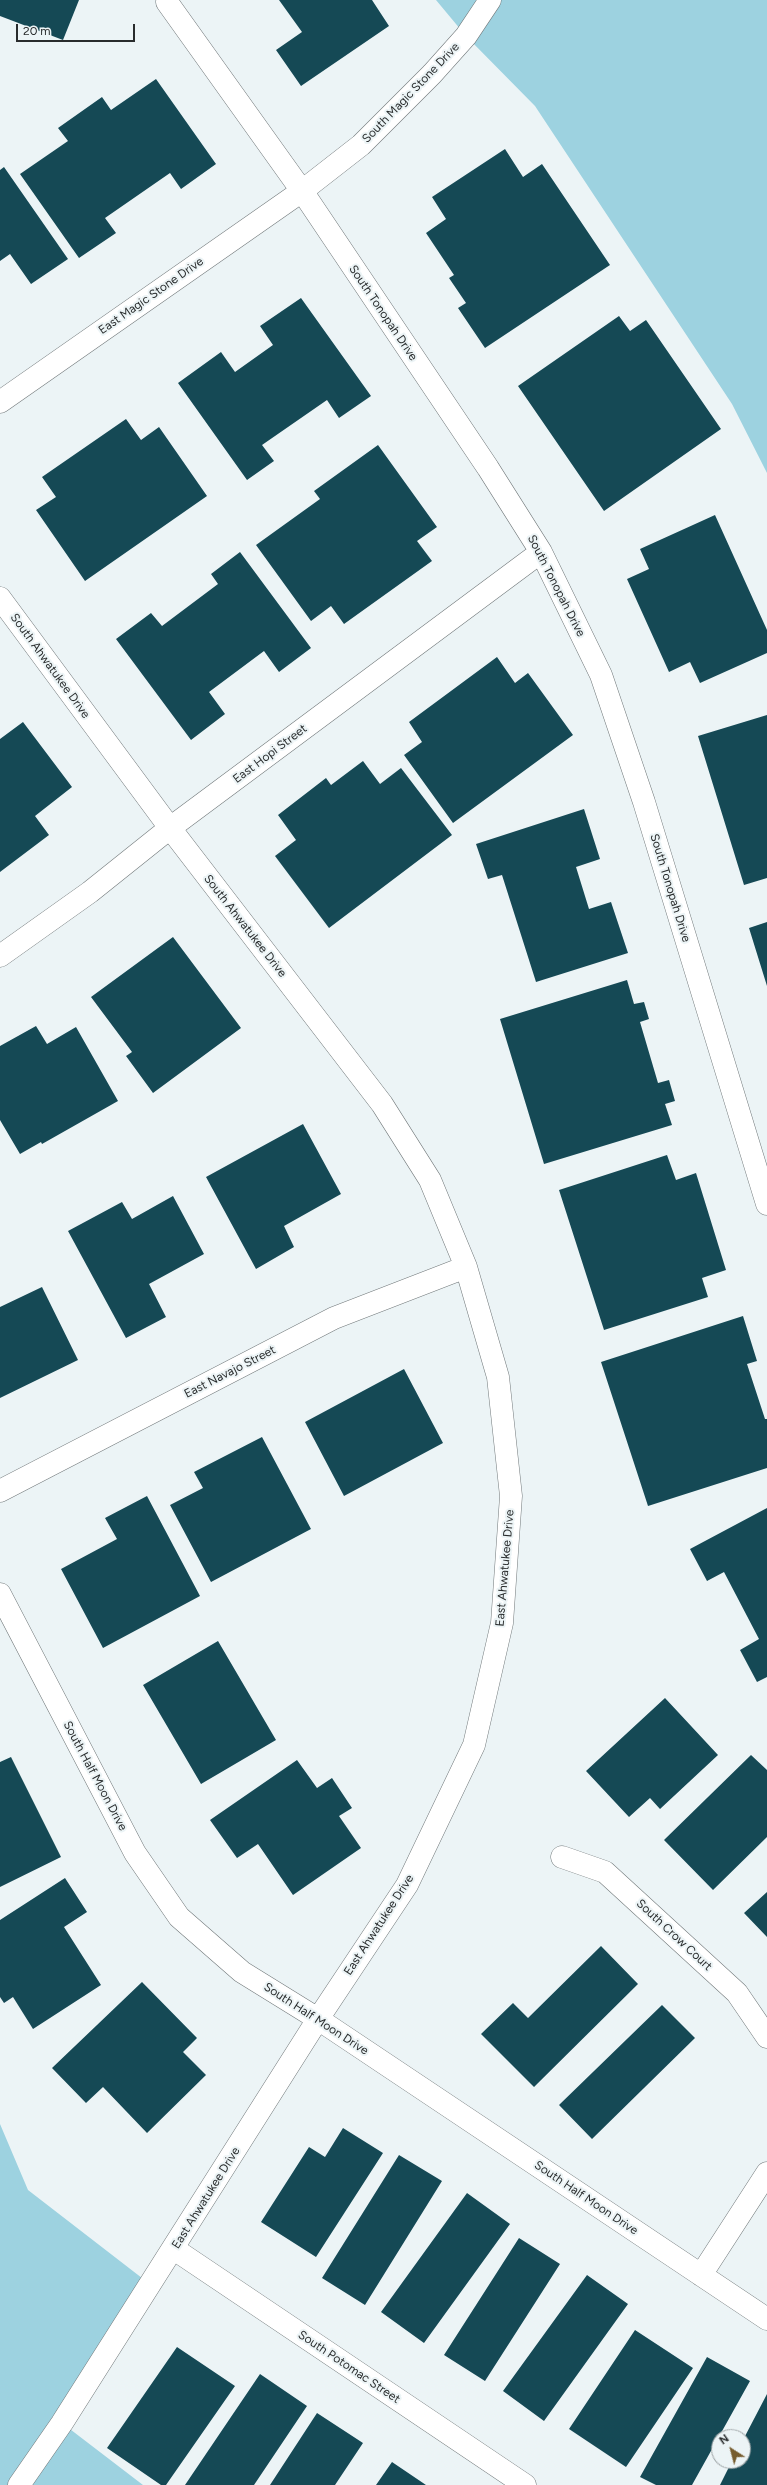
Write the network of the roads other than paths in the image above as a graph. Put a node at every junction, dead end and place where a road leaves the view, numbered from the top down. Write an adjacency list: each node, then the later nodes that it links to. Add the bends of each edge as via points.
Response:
1 (490, 0): 3 (street, South Magic Stone Drive, via 466,36 398,110 361,145)
2 (168, 2): 3 (street, South Tonopah Drive)
3 (302, 191): 4 (street, East Magic Stone Drive); 5 (street, South Tonopah Drive, via 488,468)
4 (0, 402)
5 (541, 552): 7 (street, East Hopi Street); 9 (street, South Tonopah Drive, via 601,675 644,802)
6 (0, 598): 7 (street, South Ahwatukee Drive)
7 (170, 828): 8 (street, East Hopi Street, via 90,892); 10 (street, South Ahwatukee Drive, via 382,1104 430,1180)
8 (0, 956)
9 (767, 1204)
10 (466, 1267): 11 (street, East Navajo Street, via 334,1318); 14 (street, East Ahwatukee Drive, via 498,1377 511,1496 502,1623 474,1745 407,1885)
11 (0, 1491)
12 (0, 1594): 14 (street, South Half Moon Drive, via 136,1853 179,1917 242,1972)
13 (562, 1857): 15 (street, South Crow Court, via 605,1872 737,1993)
14 (318, 2019): 17 (street, East Ahwatukee Drive); 18 (street, South Half Moon Drive)
15 (767, 2037)
16 (767, 2173): 18 (street)
17 (174, 2249): 20 (street, East Ahwatukee Drive); 21 (street, South Potomac Street)
18 (701, 2275): 19 (street, South Half Moon Drive)
19 (767, 2319)
20 (19, 2485)
21 (525, 2485)

